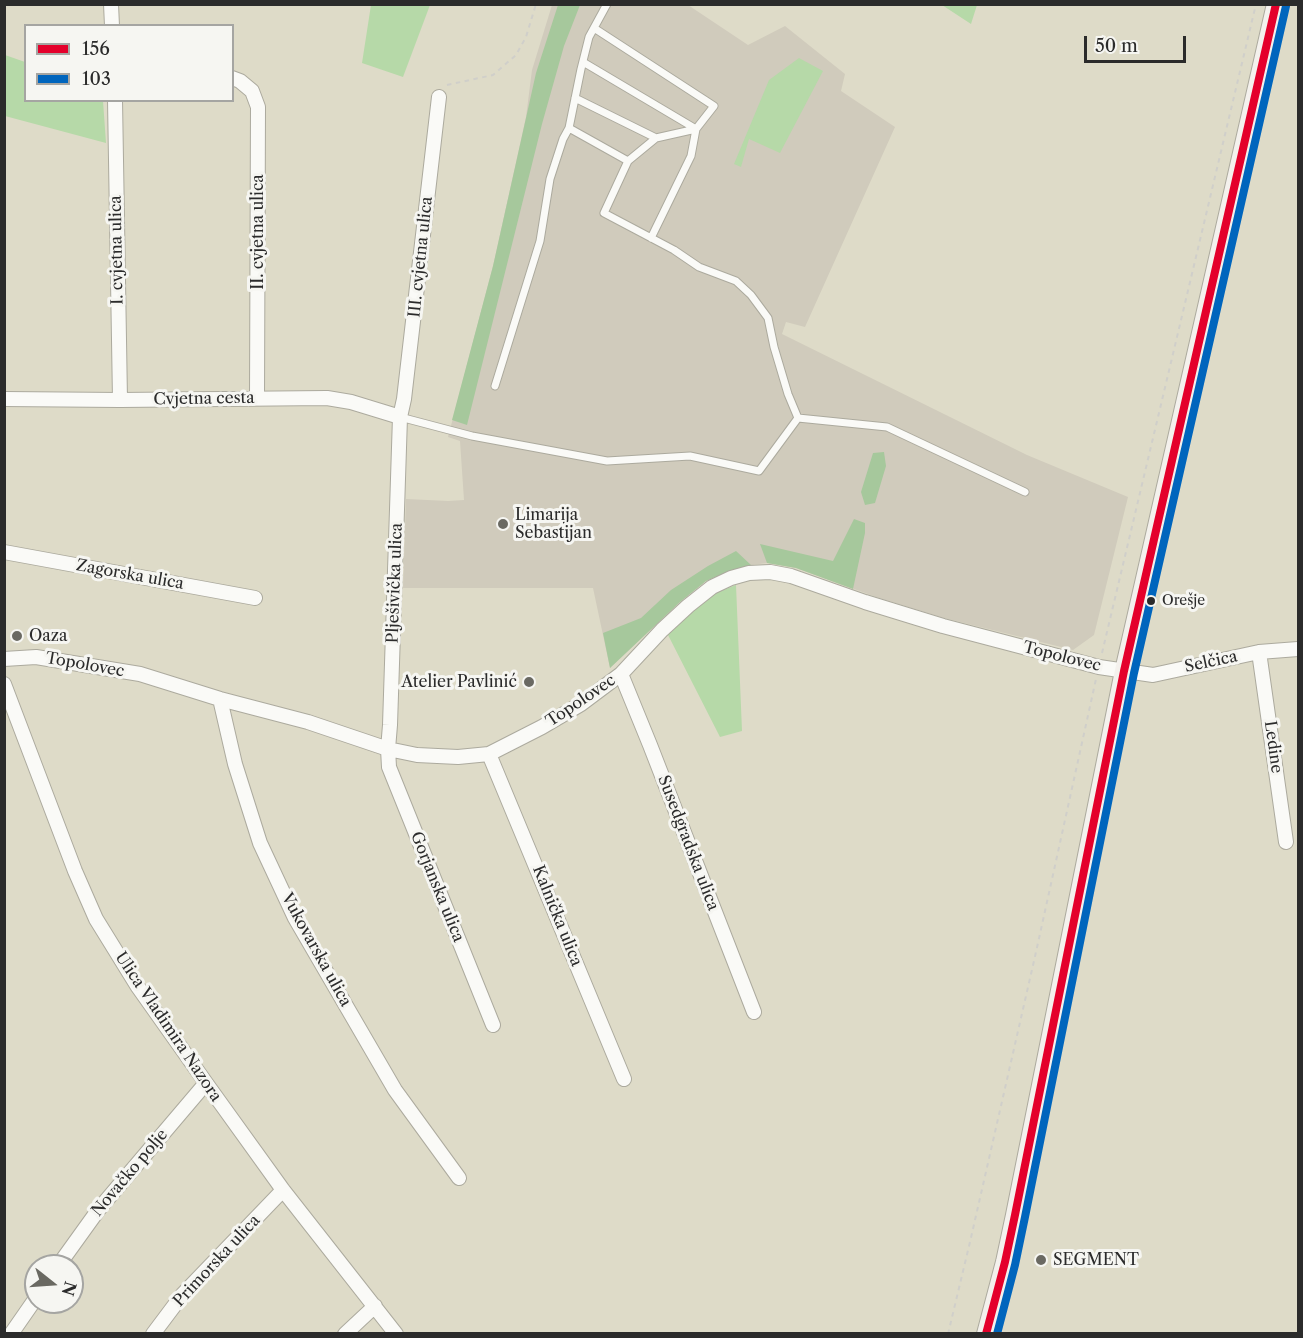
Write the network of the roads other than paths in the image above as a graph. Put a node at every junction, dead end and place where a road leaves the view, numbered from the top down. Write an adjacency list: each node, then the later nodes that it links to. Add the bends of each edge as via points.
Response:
1 (111, 4): 4 (street)
2 (607, 4): 5 (lane)
3 (1276, 4): 28 (main road)
4 (112, 24)
5 (594, 28): 6 (lane); 12 (lane, via 714,106)
6 (583, 62): 9 (lane); 12 (lane)
7 (234, 79): 17 (street, II. cvjetna ulica, via 252,91 258,107)
8 (439, 97): 20 (street, III. cvjetna ulica)
9 (575, 98): 11 (lane); 13 (lane)
10 (114, 102): 19 (street, I. cvjetna ulica)
11 (569, 128): 14 (lane); 16 (lane, via 550,179 540,241)
12 (696, 129): 13 (lane); 15 (lane, via 691,156)
13 (656, 138): 14 (lane)
14 (628, 161): 15 (lane, via 604,213)
15 (651, 238): 21 (lane, via 699,267 736,281 751,295 768,318)
16 (495, 386)
17 (257, 398): 19 (street, Cvjetna cesta); 20 (street, Cvjetna cesta, via 327,398)
18 (4, 399): 19 (street, Cvjetna cesta)
19 (120, 400)
20 (400, 417): 21 (lane, via 472,436 607,461 690,456 759,471); 32 (street, Plješivička ulica)
21 (798, 418): 22 (lane, via 887,427)
22 (1025, 492)
23 (4, 552): 24 (street, Zagorska ulica)
24 (255, 598)
25 (1299, 649): 26 (street, Selčica)
26 (1259, 652): 28 (street, Selčica, via 1153,675); 34 (street, Ledine)
27 (4, 659): 31 (street, Topolovec, via 36,657 140,674)
28 (1124, 671): 29 (street, Topolovec, via 944,626 770,572 749,573 712,587 662,630); 48 (main road, via 1015,1215)
29 (621, 674): 33 (street, Topolovec, via 581,704); 35 (street, Susedgradska ulica)
30 (4, 684): 38 (street, Ulica Vladimira Nazora, via 96,919)
31 (220, 699): 32 (street, Topolovec, via 308,722); 39 (street, Vukovarska ulica, via 260,843 296,918 395,1090)
32 (388, 749): 33 (street, Topolovec, via 458,757); 36 (street, Gorjanska ulica, via 388,767)
33 (489, 754): 37 (street, Kalnička ulica)
34 (1286, 842)
35 (754, 1012)
36 (493, 1025)
37 (624, 1079)
38 (206, 1083): 40 (street, Ulica Vladimira Nazora); 41 (street, Novačko polje, via 99,1209)
39 (459, 1178)
40 (283, 1190): 42 (street, Ulica Vladimira Nazora); 45 (street, Primorska ulica, via 183,1294)
41 (67, 1254)
42 (375, 1306): 46 (street); 47 (street, Ulica Vladimira Nazora)
43 (25, 1314): 44 (street)
44 (11, 1334)
45 (153, 1334)
46 (345, 1334)
47 (396, 1334)
48 (986, 1334)

